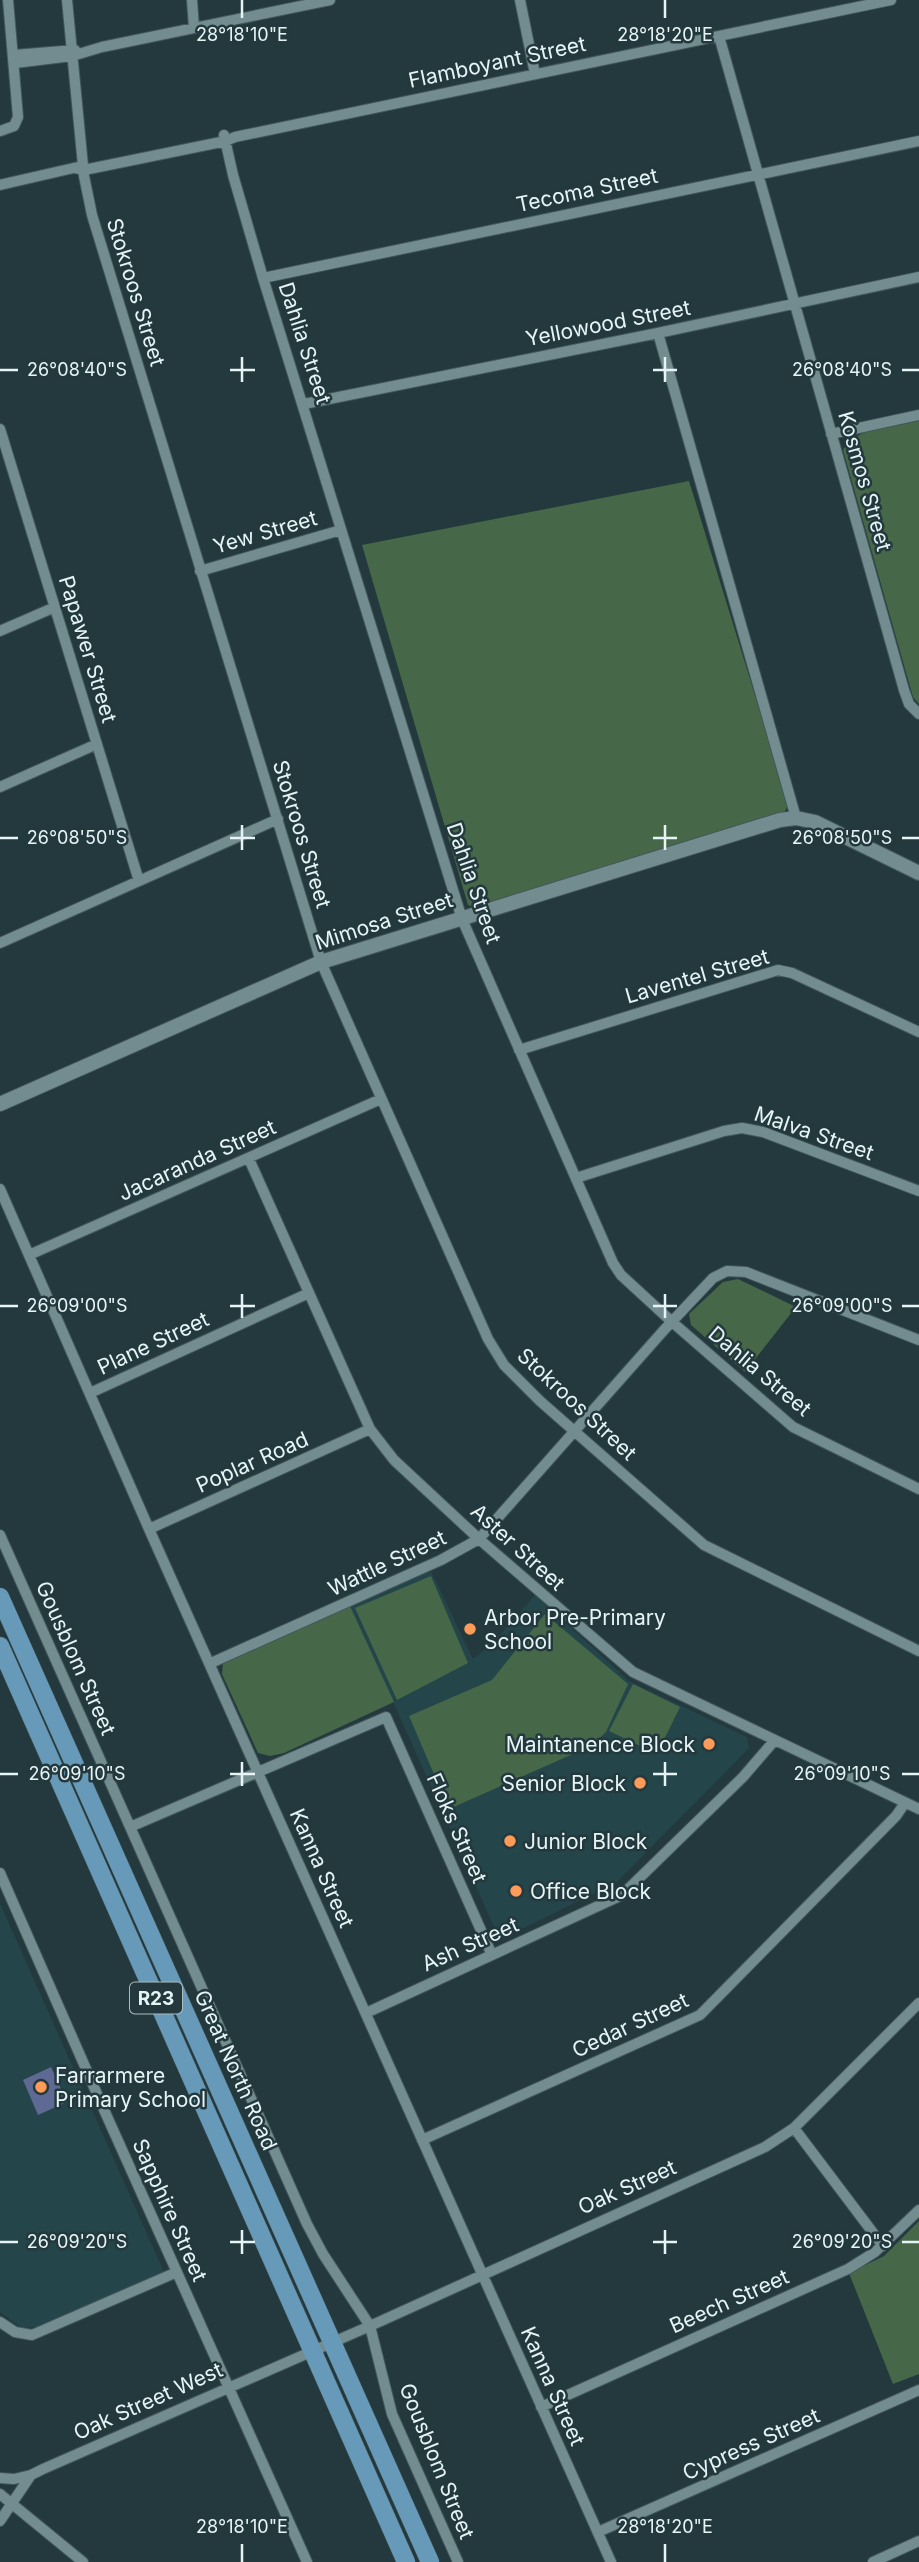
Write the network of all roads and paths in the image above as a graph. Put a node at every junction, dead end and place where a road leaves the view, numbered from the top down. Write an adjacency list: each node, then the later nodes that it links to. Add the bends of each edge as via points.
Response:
1 (8, 0): 10 (street)
2 (67, 0): 9 (street, Stokroos Street)
3 (192, 0): 7 (street)
4 (330, 0): 7 (street)
5 (520, 0): 11 (street)
6 (891, 0): 8 (street, Flamboyant Street)
7 (194, 28): 9 (street)
8 (719, 36): 11 (street, Flamboyant Street); 16 (street, Kosmos Street)
9 (75, 52): 10 (street); 15 (street, Stokroos Street)
10 (14, 59): 12 (street, via 18,117 14,127)
11 (534, 74): 13 (street, Flamboyant Street)
12 (0, 131)
13 (228, 138): 15 (street, Flamboyant Street); 19 (street, Dahlia Street, via 233,175)
14 (919, 141): 16 (street, Tecoma Street)
15 (80, 168): 17 (street, Flamboyant Street); 27 (street, Stokroos Street)
16 (759, 174): 19 (street, Tecoma Street); 20 (street, Kosmos Street)
17 (0, 185)
18 (919, 277): 20 (street, Yellowood Street)
19 (264, 278): 22 (street, Dahlia Street)
20 (796, 304): 21 (street, Yellowood Street); 25 (street, Kosmos Street)
21 (659, 333): 22 (street, Yellowood Street); 33 (street)
22 (304, 404): 26 (street, Dahlia Street)
23 (919, 415): 25 (street)
24 (0, 429): 28 (street, Papawer Street)
25 (831, 434): 30 (street, Kosmos Street, via 906,696)
26 (341, 530): 27 (street, Yew Street); 37 (street, Dahlia Street)
27 (200, 571): 34 (street, Stokroos Street)
28 (55, 607): 29 (street); 31 (street, Papawer Street)
29 (0, 631)
30 (919, 714)
31 (97, 744): 32 (street); 36 (street, Papawer Street)
32 (0, 787)
33 (796, 818): 35 (street, via 816,822); 37 (street, Mimosa Street)
34 (278, 819): 36 (street); 39 (street, Stokroos Street)
35 (919, 873)
36 (139, 881): 38 (street)
37 (462, 919): 39 (street, Mimosa Street); 41 (street, Dahlia Street)
38 (0, 943)
39 (321, 962): 42 (street, Stokroos Street); 43 (street, Mimosa Street)
40 (919, 1032): 41 (street, Laventel Street, via 778,970)
41 (519, 1050): 45 (street, Dahlia Street)
42 (381, 1099): 44 (street, Jacaranda Street); 54 (street, Stokroos Street, via 492,1347 511,1373)
43 (0, 1104)
44 (249, 1159): 48 (street, Jacaranda Street); 49 (street, Aster Street)
45 (576, 1178): 47 (street, Malva Street, via 742,1128); 50 (street, Dahlia Street, via 613,1263)
46 (0, 1189): 48 (street, Kanna Street)
47 (919, 1191)
48 (29, 1255): 52 (street, Kanna Street)
49 (309, 1293): 52 (street, Plane Street); 53 (street, Aster Street)
50 (671, 1321): 51 (street, Wattle Street, via 713,1278 739,1271); 54 (street, Wattle Street); 55 (street, Dahlia Street, via 793,1427)
51 (919, 1340)
52 (90, 1394): 56 (street, Kanna Street)
53 (370, 1429): 56 (street, Poplar Road); 58 (street, Aster Street, via 394,1460)
54 (574, 1432): 58 (street, Wattle Street); 62 (street, Stokroos Street, via 712,1550)
55 (919, 1489)
56 (149, 1529): 63 (street, Kanna Street)
57 (0, 1535): 68 (street, Gousblom Street)
58 (479, 1539): 63 (street, Wattle Street); 64 (street, Aster Street, via 633,1672)
59 (0, 1597): 60 (main road, Great North Road / R23)
60 (5, 1621): 81 (main road, Great North Road / R23)
61 (0, 1646): 82 (main road, Great North Road / R23)
62 (919, 1651)
63 (211, 1663): 65 (street, Kanna Street)
64 (774, 1741): 66 (street, Aster Street); 70 (street, Ash Street, via 622,1895)
65 (258, 1773): 68 (street); 70 (street, Floks Street, via 386,1717); 72 (street, Kanna Street)
66 (905, 1803): 67 (street, Aster Street); 74 (street, Cedar Street, via 700,2015)
67 (919, 1810)
68 (130, 1827): 80 (street, Gousblom Street, via 307,2224)
69 (0, 1873): 77 (street, Sapphire Street)
70 (492, 1955): 72 (street, Ash Street)
71 (919, 2003): 73 (street, Oak Street)
72 (366, 2012): 74 (street, Kanna Street)
73 (794, 2128): 76 (street); 78 (street, Oak Street, via 765,2147)
74 (422, 2140): 78 (street, Kanna Street)
75 (919, 2210): 76 (street, Beech Street)
76 (883, 2246): 85 (street, Beech Street, via 848,2269)
77 (177, 2272): 79 (street, via 32,2335 15,2332); 83 (street, Sapphire Street)
78 (481, 2274): 80 (street, Oak Street); 85 (street, Kanna Street)
79 (0, 2322)
80 (370, 2326): 81 (street, Oak Street); 97 (street, Gousblom Street, via 392,2414)
81 (331, 2343): 82 (street, Oak Street); 96 (main road, Great North Road / R23)
82 (312, 2350): 83 (street, Oak Street West); 95 (main road, Great North Road / R23)
83 (229, 2387): 86 (street, Oak Street West); 94 (street, Sapphire Street)
84 (919, 2390): 91 (street, Cypress Street)
85 (541, 2407): 91 (street, Kanna Street)
86 (31, 2475): 87 (street, Oak Street West); 89 (street)
87 (0, 2478)
88 (0, 2494): 89 (street)
89 (13, 2504): 90 (street); 93 (street)
90 (0, 2521)
91 (598, 2532): 98 (street, Kanna Street)
92 (919, 2541): 99 (street)
93 (83, 2562)
94 (307, 2562)
95 (406, 2562)
96 (430, 2562)
97 (458, 2562)
98 (611, 2562)
99 (873, 2562)

